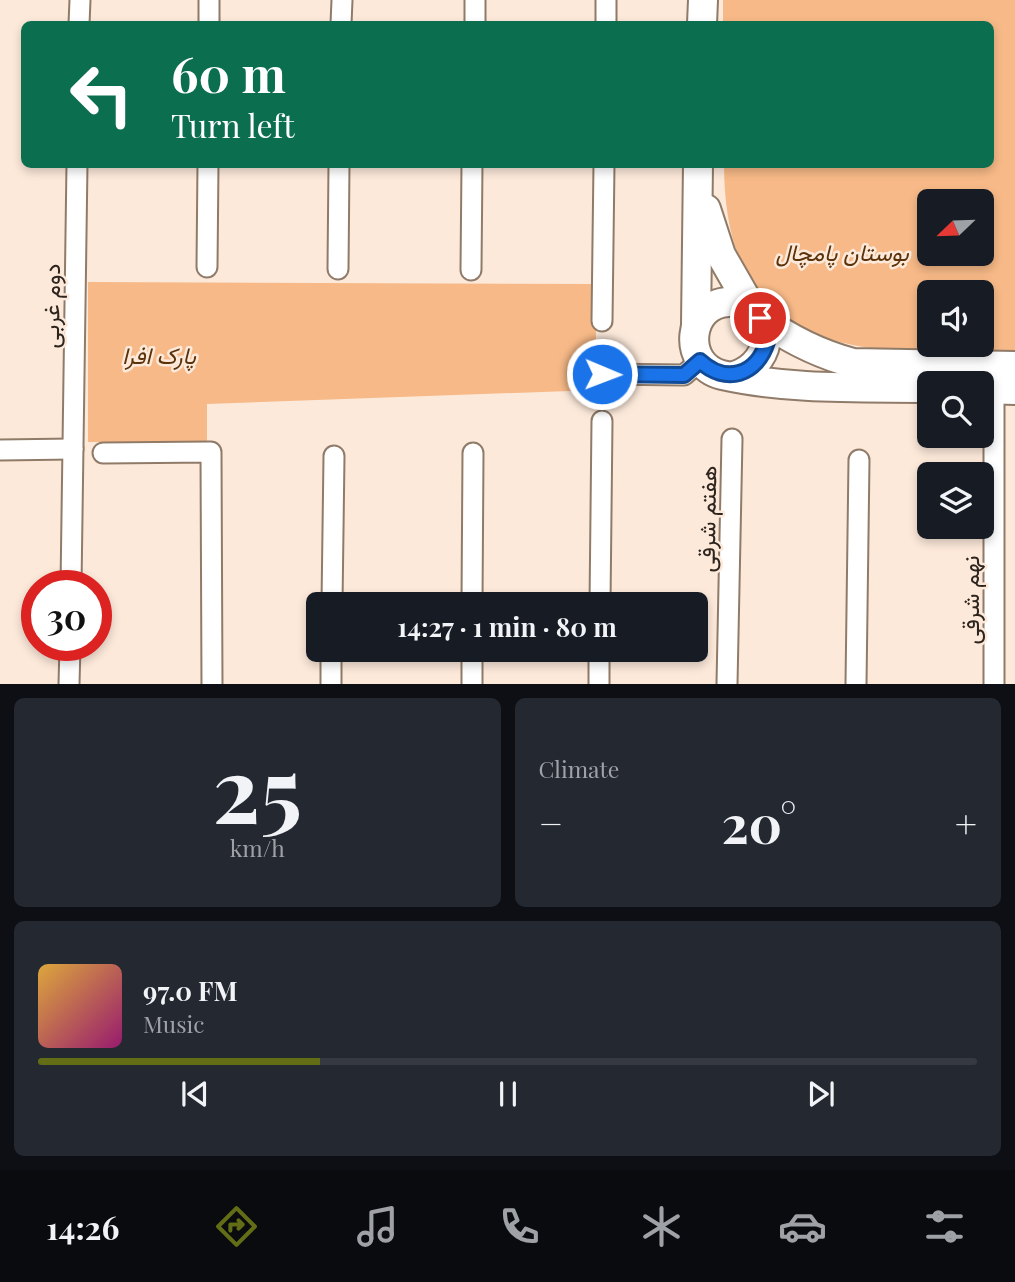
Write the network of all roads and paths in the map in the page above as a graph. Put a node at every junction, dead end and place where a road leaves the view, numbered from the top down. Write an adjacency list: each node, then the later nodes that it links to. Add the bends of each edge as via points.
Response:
1 (80, 0): 7 (street)
2 (209, 0): 8 (street)
3 (342, 0): 9 (street)
4 (475, 0): 10 (street)
5 (606, 0): 11 (street)
6 (703, 0): 12 (street)
7 (79, 21)
8 (209, 21)
9 (341, 21)
10 (475, 21)
11 (606, 21)
12 (702, 21)
13 (77, 168): 34 (street, دوم غربی)
14 (208, 168): 20 (street)
15 (339, 168): 21 (street)
16 (472, 168): 22 (street)
17 (604, 168): 24 (street)
18 (698, 168): 25 (street)
19 (699, 168): 23 (street, via 709,226 734,284)
20 (207, 267)
21 (338, 269)
22 (471, 271)
23 (756, 314): 25 (street, via 743,304 720,303 701,315); 27 (street, via 785,336 853,363); 29 (street, via 767,342 763,354 746,372)
24 (602, 321)
25 (696, 325): 26 (street, via 695,350)
26 (700, 361): 28 (street, via 684,375); 29 (street, via 710,370)
27 (1015, 366)
28 (602, 374)
29 (734, 376): 30 (street, via 775,384)
30 (917, 388)
31 (997, 390): 55 (street, نهم شرقی)
32 (602, 421): 43 (street)
33 (732, 439): 53 (street, هفتم شرقی)
34 (73, 449): 35 (street); 40 (street, دوم غربی)
35 (0, 450)
36 (103, 453): 49 (street, via 211,452)
37 (473, 453): 42 (street)
38 (334, 456): 41 (street)
39 (859, 460): 54 (street)
40 (71, 570)
41 (332, 592)
42 (472, 592)
43 (600, 592)
44 (70, 661): 48 (street)
45 (331, 662): 50 (street)
46 (472, 662): 51 (street)
47 (599, 662): 52 (street)
48 (69, 684)
49 (212, 684)
50 (331, 684)
51 (472, 684)
52 (599, 684)
53 (727, 684)
54 (856, 684)
55 (994, 684)

